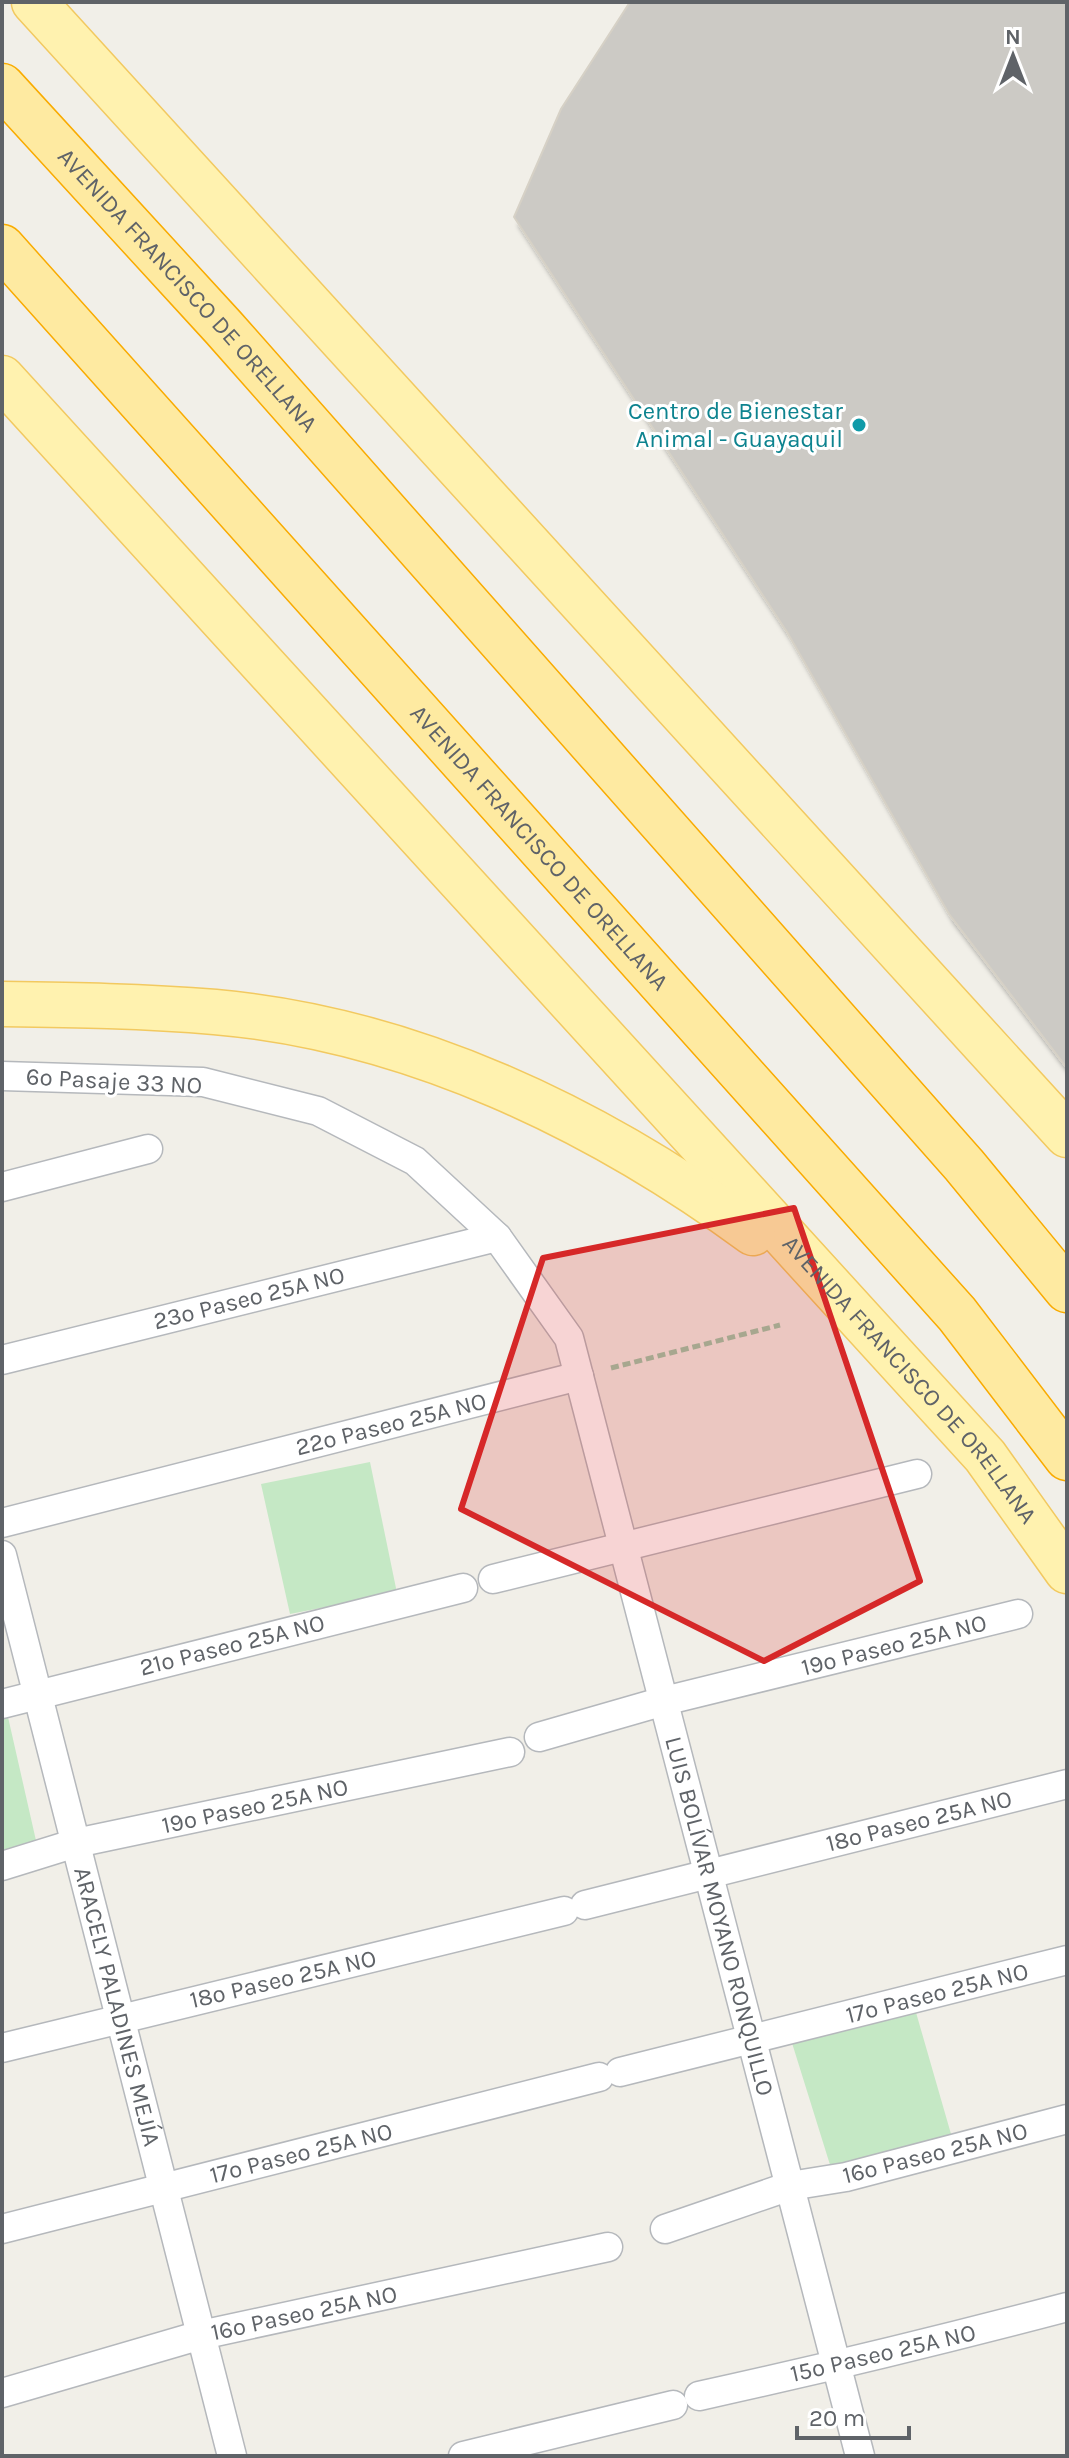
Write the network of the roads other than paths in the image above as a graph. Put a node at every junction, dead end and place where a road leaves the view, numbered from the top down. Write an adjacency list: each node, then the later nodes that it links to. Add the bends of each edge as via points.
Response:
1 (34, 2): 7 (main road)
2 (2, 86): 12 (highway, AVENIDA FRANCISCO DE ORELLANA, via 223,327 964,1165)
3 (2, 247): 15 (highway, AVENIDA FRANCISCO DE ORELLANA, via 957,1314)
4 (2, 378): 11 (main road, AVENIDA FRANCISCO DE ORELLANA)
5 (2, 1004): 11 (main road, via 217,1013 334,1032 425,1058 615,1141 695,1191)
6 (2, 1076): 10 (street, 6º Pasaje 33 NO, via 203,1082 318,1111 415,1161)
7 (1067, 1135)
8 (148, 1149): 9 (street)
9 (2, 1187)
10 (497, 1237): 13 (street, 23º Paseo 25A NO); 14 (street, 6º Pasaje 33 NO, via 569,1338)
11 (829, 1289): 20 (main road, AVENIDA FRANCISCO DE ORELLANA, via 985,1456)
12 (1067, 1290)
13 (2, 1360)
14 (579, 1376): 17 (street, 22º Paseo 25A NO); 18 (street, LUIS BOLÍVAR MOYANO RONQUILLO)
15 (1067, 1458)
16 (917, 1474): 18 (street)
17 (2, 1523)
18 (623, 1546): 21 (street); 25 (street, LUIS BOLÍVAR MOYANO RONQUILLO)
19 (2, 1555): 24 (street, ARACELY PALADINES MEJÍA)
20 (1067, 1571)
21 (493, 1579)
22 (463, 1588): 24 (street, 21º Paseo 25A NO)
23 (1018, 1614): 25 (street, 19º Paseo 25A NO)
24 (38, 1693): 26 (street, 21º Paseo 25A NO); 30 (street, ARACELY PALADINES MEJÍA)
25 (664, 1701): 27 (street, 19º Paseo 25A NO); 32 (street, LUIS BOLÍVAR MOYANO RONQUILLO)
26 (2, 1704)
27 (539, 1737)
28 (510, 1752): 30 (street, 19º Paseo 25A NO)
29 (1067, 1784): 32 (street, 18º Paseo 25A NO)
30 (76, 1843): 31 (street, 19º Paseo 25A NO); 34 (street, ARACELY PALADINES MEJÍA)
31 (2, 1866)
32 (708, 1872): 34 (street, 18º Paseo 25A NO); 35 (street, LUIS BOLÍVAR MOYANO RONQUILLO)
33 (1067, 1960): 35 (street, 17º Paseo 25A NO)
34 (120, 2017): 36 (street, 18º Paseo 25A NO); 39 (street, ARACELY PALADINES MEJÍA)
35 (752, 2040): 38 (street, LUIS BOLÍVAR MOYANO RONQUILLO); 39 (street, 17º Paseo 25A NO)
36 (2, 2048)
37 (1067, 2119): 38 (street, 16º Paseo 25A NO, via 846,2177)
38 (790, 2186): 41 (street, 16º Paseo 25A NO); 45 (street, LUIS BOLÍVAR MOYANO RONQUILLO)
39 (164, 2188): 40 (street, 17º Paseo 25A NO); 44 (street, ARACELY PALADINES MEJÍA)
40 (2, 2229)
41 (665, 2229)
42 (608, 2247): 44 (street, 16º Paseo 25A NO)
43 (1067, 2307): 45 (street, 15º Paseo 25A NO)
44 (201, 2335): 46 (street, 16º Paseo 25A NO); 47 (street, ARACELY PALADINES MEJÍA)
45 (836, 2362): 48 (street, 15º Paseo 25A NO); 49 (street, LUIS BOLÍVAR MOYANO RONQUILLO)
46 (2, 2393)
47 (232, 2456)
48 (463, 2456)
49 (860, 2456)

